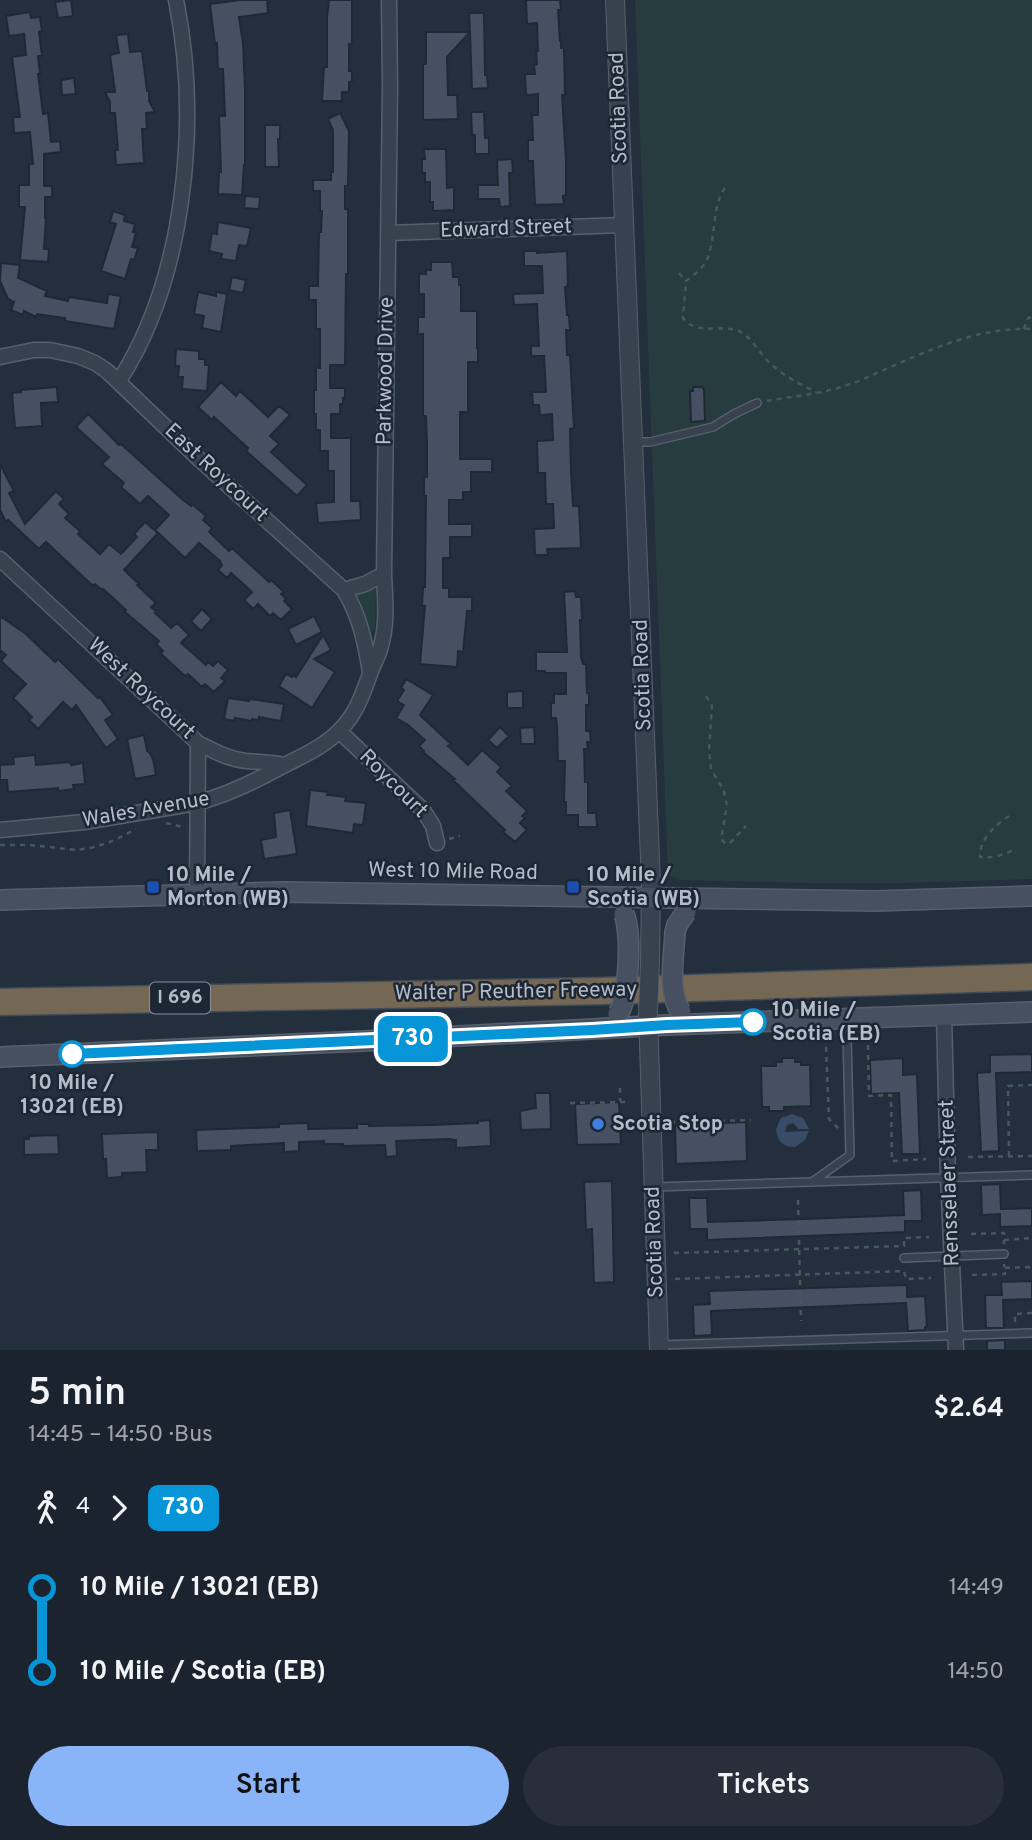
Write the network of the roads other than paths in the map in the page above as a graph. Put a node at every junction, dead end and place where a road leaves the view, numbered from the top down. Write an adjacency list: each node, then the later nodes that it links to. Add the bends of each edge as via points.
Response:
1 (176, 0): 7 (street, via 186,107 177,225 153,313)
2 (389, 0): 5 (street, Parkwood Drive)
3 (615, 0): 4 (street, Scotia Road)
4 (624, 225): 5 (street, Edward Street); 9 (street, Scotia Road)
5 (388, 233): 11 (street, Parkwood Drive)
6 (0, 357): 7 (street, East Roycourt, via 34,350 65,353 95,363)
7 (119, 381): 12 (street, East Roycourt)
8 (757, 403): 9 (lane, via 713,428 650,443)
9 (633, 442): 25 (street, Scotia Road)
10 (0, 559): 15 (street, West Roycourt)
11 (384, 574): 12 (street); 13 (street, Parkwood Drive, via 385,623)
12 (344, 590): 13 (street, East Roycourt, via 359,618)
13 (370, 673): 14 (street, Parkwood Drive, via 363,696)
14 (339, 732): 16 (street); 19 (street, Roycourt, via 423,810)
15 (198, 743): 16 (street, West Roycourt, via 233,758); 17 (street)
16 (285, 765): 17 (street, Wales Avenue)
17 (197, 803): 18 (street, Wales Avenue); 20 (street)
18 (0, 830)
19 (437, 843)
20 (197, 895): 22 (main road, West 10 Mile Road, via 283,892); 24 (main road, West 10 Mile Road)
21 (1032, 896): 23 (main road, West 10 Mile Road, via 875,901)
22 (609, 898): 25 (main road, West 10 Mile Road); 32 (main road, bridge, via 624,914 628,930 624,1001 618,1014)
23 (703, 899): 25 (main road, West 10 Mile Road); 31 (main road, bridge, via 677,925 673,992 687,1019)
24 (0, 900)
25 (651, 906): 30 (street, Scotia Road, bridge)
26 (1032, 977): 27 (highway, Walter P Reuther Freeway / I 696, via 602,991)
27 (0, 1002)
28 (1032, 1012): 29 (main road)
29 (944, 1016): 31 (main road); 36 (street, Rensselaer Street)
30 (648, 1020): 31 (main road); 32 (main road); 38 (street, Scotia Road)
31 (701, 1024)
32 (592, 1030): 34 (main road)
33 (847, 1036): 37 (lane, via 850,1155)
34 (0, 1057)
35 (1032, 1175): 36 (lane)
36 (948, 1177): 37 (lane); 40 (street, Rensselaer Street)
37 (811, 1182): 38 (lane)
38 (653, 1187): 44 (street, Scotia Road)
39 (1004, 1254): 40 (lane)
40 (953, 1256): 41 (lane); 43 (street, Rensselaer Street)
41 (904, 1258)
42 (1032, 1333): 43 (lane)
43 (955, 1335): 44 (lane); 45 (street, Rensselaer Street)
44 (659, 1348)
45 (956, 1350)

